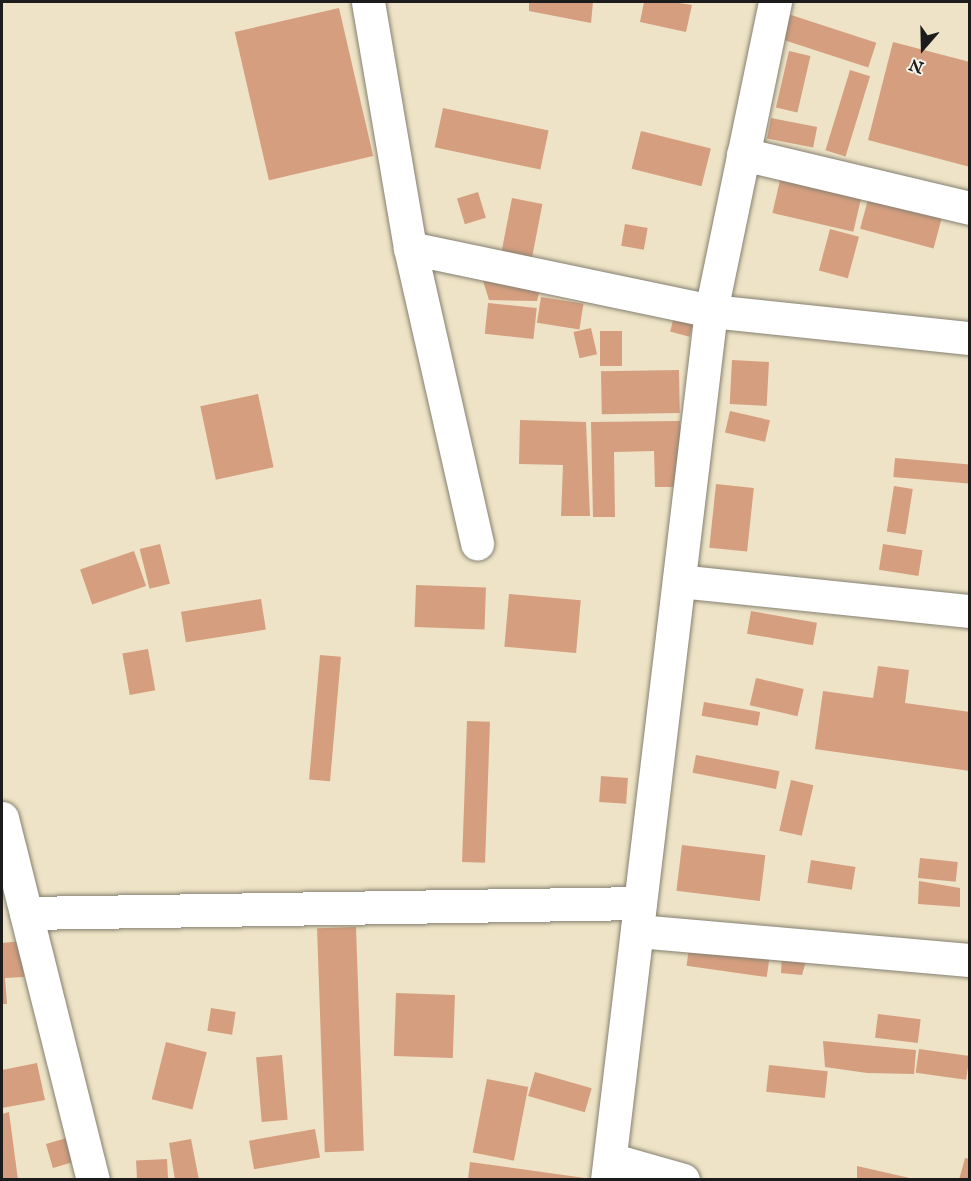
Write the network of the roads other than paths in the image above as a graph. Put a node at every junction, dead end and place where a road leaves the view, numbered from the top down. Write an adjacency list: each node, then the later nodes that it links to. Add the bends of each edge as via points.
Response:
1 (368, 2): 5 (street)
2 (775, 2): 3 (street)
3 (743, 154): 4 (street); 6 (street)
4 (969, 208)
5 (410, 248): 6 (street); 8 (street)
6 (711, 311): 7 (street); 9 (street)
7 (969, 338)
8 (477, 543)
9 (679, 581): 10 (street); 13 (street)
10 (969, 611)
11 (2, 819): 12 (street)
12 (26, 914): 13 (street); 16 (street)
13 (639, 917): 14 (street); 15 (street)
14 (969, 960)
15 (608, 1169): 17 (street)
16 (93, 1179)
17 (683, 1179)

